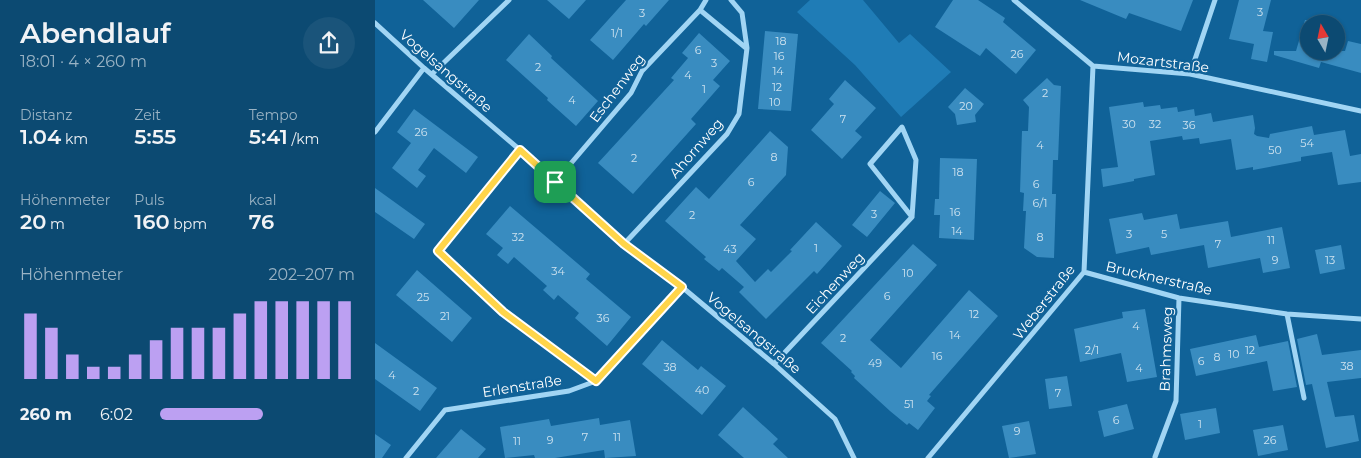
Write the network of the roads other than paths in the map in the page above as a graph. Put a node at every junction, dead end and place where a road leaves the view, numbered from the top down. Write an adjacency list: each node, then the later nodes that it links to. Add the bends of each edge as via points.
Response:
1 (509, 0): 11 (street)
2 (706, 0): 6 (street)
3 (731, 0): 8 (street, Ahornweg, via 742,13)
4 (1013, 0): 9 (street)
5 (1215, 0): 12 (street)
6 (700, 10): 8 (street); 16 (street, Eschenweg, via 642,71 631,93)
7 (375, 23): 10 (street, Vogelsangstraße)
8 (747, 48): 18 (street, Ahornweg, via 739,114 727,134)
9 (1093, 66): 12 (street, Mozartstraße); 19 (street, Weberstraße)
10 (424, 68): 11 (street, Vogelsangstraße); 14 (street)
11 (432, 74): 15 (street, Vogelsangstraße)
12 (1190, 74): 13 (street, Mozartstraße)
13 (1361, 111)
14 (375, 132)
15 (520, 150): 16 (street, Vogelsangstraße); 25 (street, via 438,251 503,312)
16 (555, 182): 18 (street, Vogelsangstraße)
17 (912, 217): 17 (street, via 916,160 902,127 870,164); 24 (street, Eichenweg)
18 (624, 244): 20 (street, Vogelsangstraße)
19 (1084, 272): 21 (street, Brucknerstraße); 30 (street, Weberstraße)
20 (682, 287): 24 (street, Vogelsangstraße); 25 (street, Erlenstraße)
21 (1179, 298): 22 (street, Brucknerstraße); 27 (street, Brahmsweg, via 1176,401)
22 (1287, 314): 23 (street, Brucknerstraße); 26 (street)
23 (1361, 319)
24 (774, 364): 29 (street, Vogelsangstraße, via 835,419)
25 (596, 381): 28 (street, Erlenstraße, via 569,391 445,410)
26 (1303, 398)
27 (1155, 457)
28 (406, 458)
29 (853, 458)
30 (928, 458)

